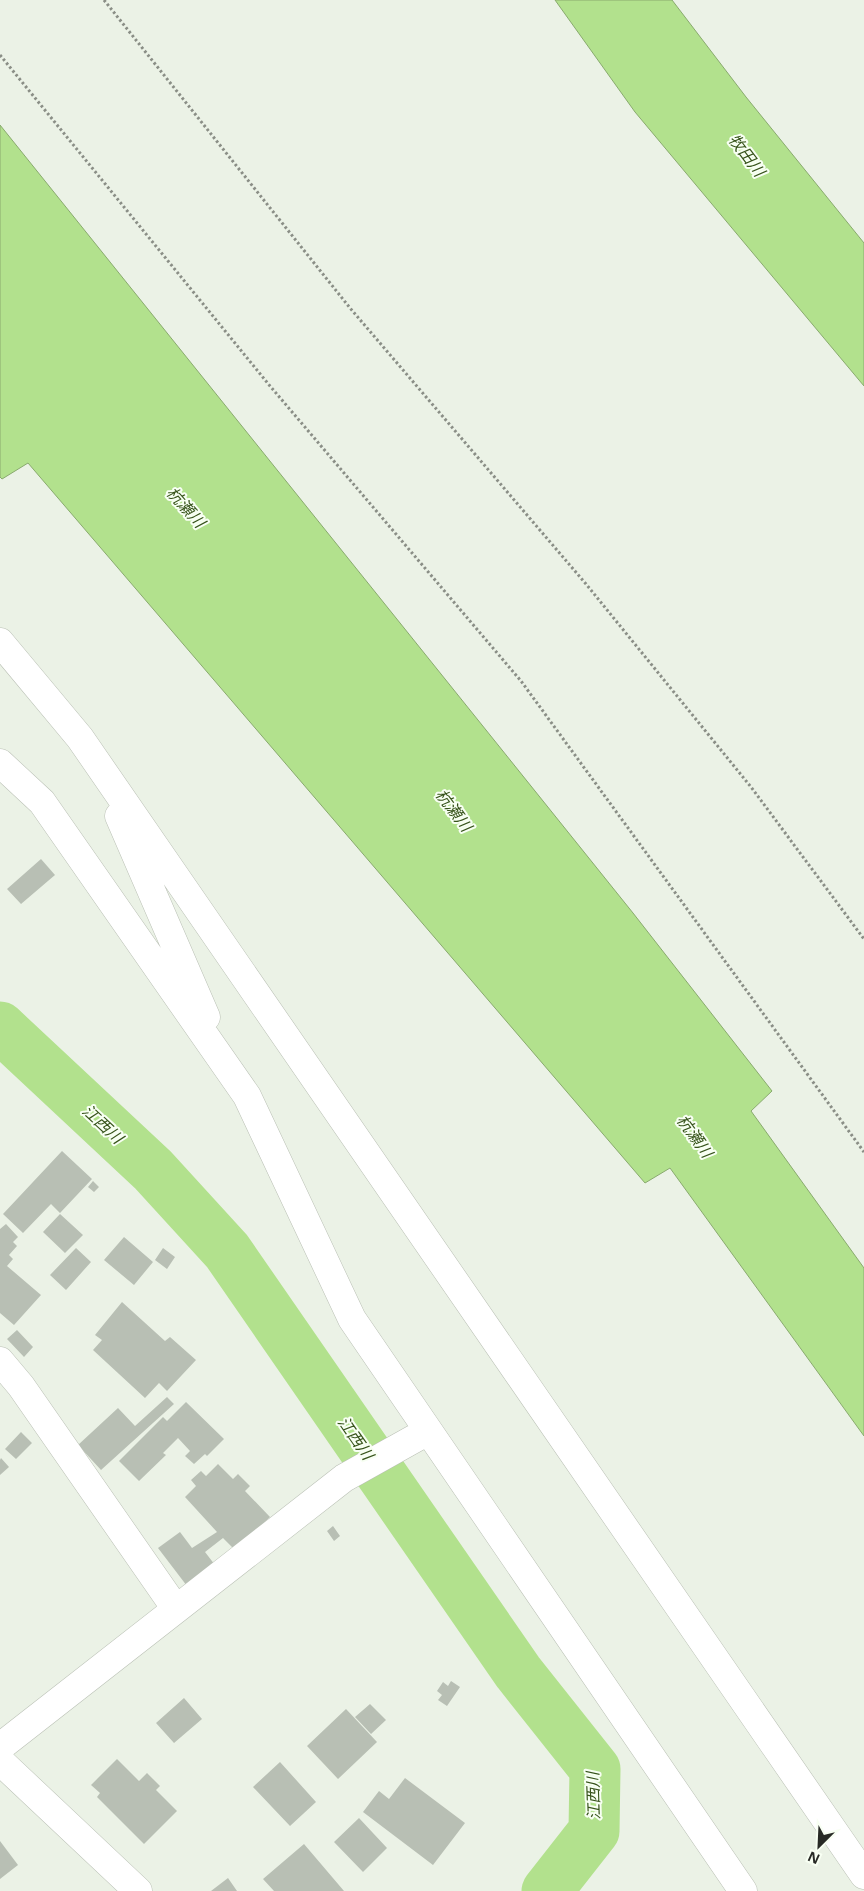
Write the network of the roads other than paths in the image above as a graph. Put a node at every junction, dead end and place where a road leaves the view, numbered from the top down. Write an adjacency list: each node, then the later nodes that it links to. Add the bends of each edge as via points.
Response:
1 (0, 642): 2 (street)
2 (95, 759): 4 (street); 10 (street)
3 (0, 763): 4 (street, via 42,802)
4 (231, 1072): 6 (street, via 247,1096 352,1319)
5 (0, 1361): 7 (street, via 21,1386)
6 (428, 1431): 7 (street, via 344,1478); 12 (street)
7 (176, 1609): 8 (street)
8 (0, 1747)
9 (0, 1761): 11 (street)
10 (864, 1875)
11 (138, 1891)
12 (744, 1891)

